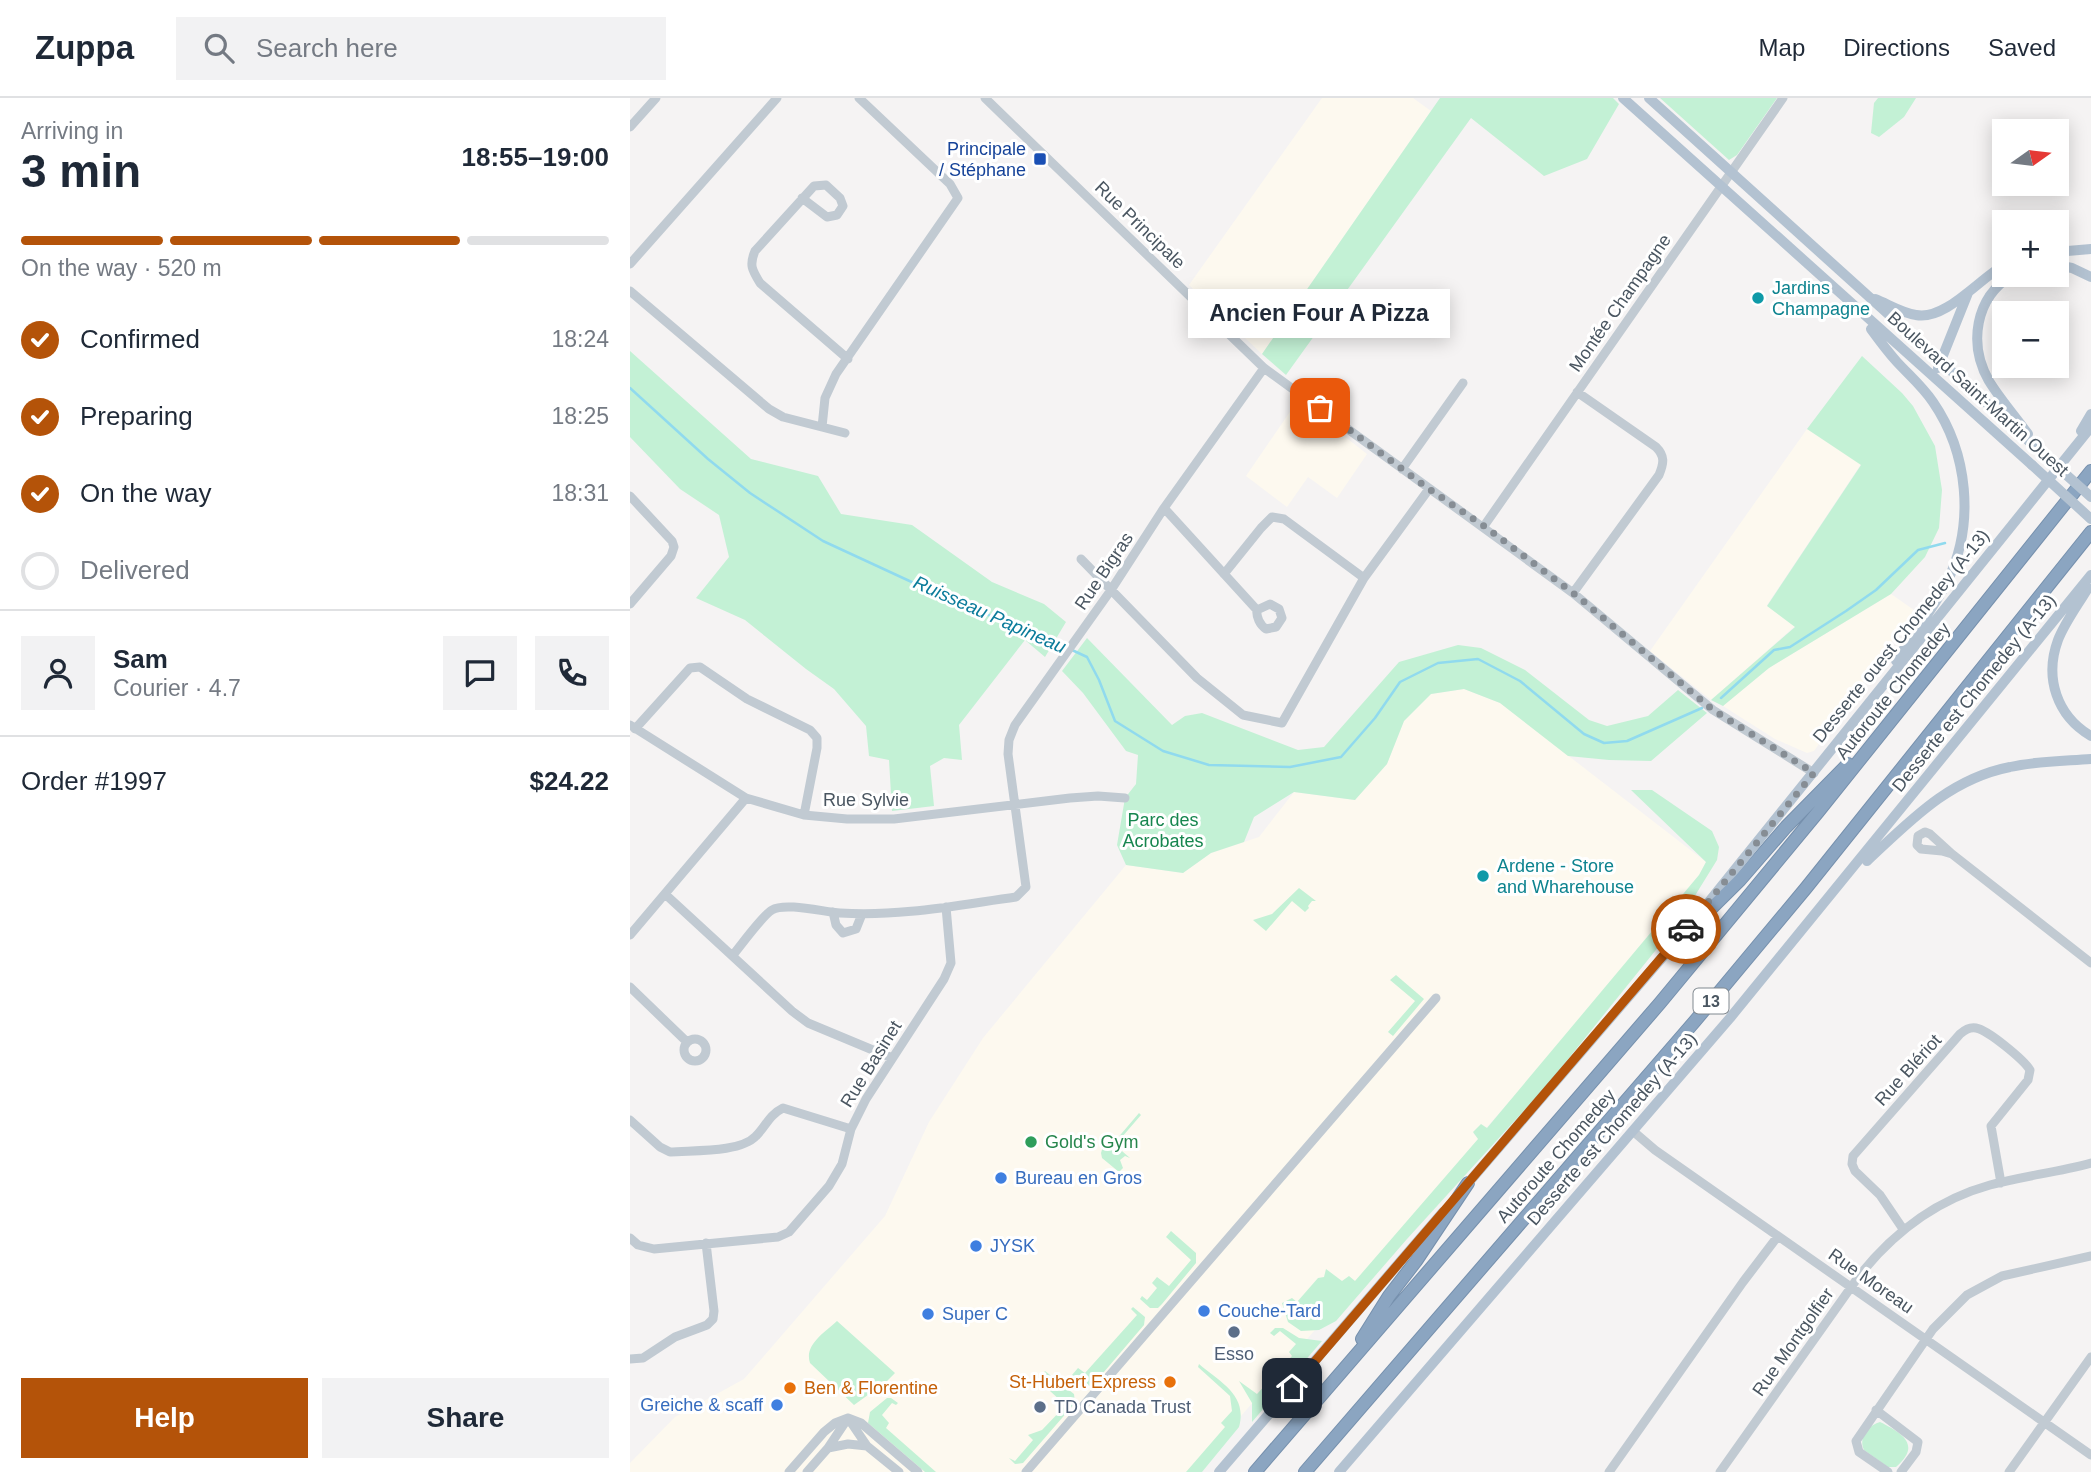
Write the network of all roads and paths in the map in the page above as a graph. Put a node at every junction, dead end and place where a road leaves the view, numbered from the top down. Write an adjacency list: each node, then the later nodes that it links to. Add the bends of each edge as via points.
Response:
1 (656, 98): 8 (street)
2 (777, 98): 14 (street)
3 (859, 98): 23 (street, via 950,184 958,198)
4 (985, 98): 25 (street, Rue Principale)
5 (1623, 98): 10 (main road, Boulevard Saint-Martin Ouest)
6 (1649, 98): 9 (main road, Boulevard Saint-Martin Ouest)
7 (1783, 98): 9 (street, Montée Champagne)
8 (630, 127)
9 (1731, 172): 10 (street, Montée Champagne); 21 (main road, Boulevard Saint-Martin Ouest)
10 (1720, 186): 22 (main road, Boulevard Saint-Martin Ouest); 28 (street, Montée Champagne)
11 (802, 198): 11 (street, via 827,217 837,215 844,206 826,185 814,186); 23 (street, via 755,251 751,269 760,283)
12 (2091, 249): 13 (main road)
13 (2069, 251)
14 (630, 264)
15 (2069, 268): 17 (main road)
16 (1992, 272): 20 (main road)
17 (2091, 277)
18 (1997, 287): 33 (main road, via 1984,304 1977,331 1979,355 1994,389)
19 (630, 291): 30 (street, via 769,409)
20 (1968, 293): 21 (main road, via 1939,313 1926,316); 24 (main road)
21 (1869, 297): 24 (main road, Boulevard Saint-Martin Ouest)
22 (1851, 304): 26 (main road, Boulevard Saint-Martin Ouest); 53 (main road, via 1939,410 1956,449 1965,499 1962,534 1949,578)
23 (848, 359): 30 (street, via 825,398)
24 (1940, 362): 26 (main road); 33 (main road, Boulevard Saint-Martin Ouest)
25 (1265, 368): 35 (street, Rue Principale); 40 (street, Rue Bigras)
26 (1934, 377): 41 (main road, Boulevard Saint-Martin Ouest, bridge)
27 (1463, 383): 35 (street)
28 (1577, 392): 42 (street, Montée Champagne); 50 (street, via 1656,447 1664,463)
29 (2091, 414): 34 (main road)
30 (822, 427): 32 (street)
31 (2091, 427): 34 (main road, Desserte ouest Chomedey (A-13))
32 (845, 433)
33 (2042, 453): 39 (main road, Boulevard Saint-Martin Ouest, bridge)
34 (2064, 461): 53 (main road, Desserte ouest Chomedey (A-13))
35 (1402, 469): 37 (street, Rue Principale)
36 (2091, 471): 54 (highway, Autoroute Chomedey / 13)
37 (1429, 489): 42 (street, Rue Principale); 47 (street)
38 (630, 496): 51 (street, via 674,547)
39 (2091, 497)
40 (1164, 508): 45 (street); 49 (street, Rue Bigras)
41 (2091, 519)
42 (1484, 526): 50 (street, Rue Principale)
43 (2091, 532): 107 (highway, Autoroute Chomedey / 13, via 1712,1001)
44 (1081, 559): 49 (street)
45 (1224, 574): 47 (street, via 1272,517 1284,519); 52 (street)
46 (2091, 575): 64 (main road, Desserte est Chomedey (A-13))
47 (1364, 578): 49 (street, via 1282,723 1243,715 1197,678)
48 (2091, 583): 56 (main road, via 2061,634 2052,670 2063,709)
49 (1111, 590): 61 (street, Rue Bigras, via 1014,725 1008,754)
50 (1573, 593): 58 (street, Rue Principale, via 1713,710)
51 (630, 604)
52 (1257, 610)
53 (1870, 702): 58 (main road, Desserte ouest Chomedey (A-13))
54 (1893, 719): 70 (highway); 92 (highway, Autoroute Chomedey / 13, via 1660,1003)
55 (633, 727): 59 (street, Rue Sylvie); 62 (street, via 690,668 700,667 817,738)
56 (2091, 736)
57 (2091, 759): 64 (main road, via 2010,766 1955,786 1921,810)
58 (1814, 773): 70 (main road, Desserte ouest Chomedey (A-13))
59 (746, 798): 62 (street, Rue Sylvie); 65 (street)
60 (1125, 798): 61 (street, Rue Sylvie, via 1097,796)
61 (1016, 804): 62 (street, Rue Sylvie, via 894,818); 66 (street, Rue Bigras, via 1026,887 1016,897)
62 (804, 815)
63 (1952, 855): 72 (street)
64 (1837, 890): 79 (main road, Desserte est Chomedey (A-13))
65 (665, 894): 69 (street); 71 (street)
66 (946, 907): 68 (street); 76 (street, Rue Basinet, via 951,963)
67 (833, 912): 68 (street); 68 (street, via 843,933 856,929); 71 (street, via 787,906 772,910)
68 (862, 914)
69 (630, 935)
70 (1669, 950): 81 (main road, Desserte ouest Chomedey (A-13))
71 (733, 955): 76 (street, via 808,1023)
72 (2091, 962)
73 (630, 987): 75 (street)
74 (1436, 998): 104 (street)
75 (687, 1042)
76 (892, 1058): 78 (street, Rue Basinet)
77 (630, 1120): 78 (street, via 670,1152 739,1146 755,1138 773,1113 783,1108)
78 (851, 1129): 86 (street, Rue Basinet, via 842,1164 829,1186 789,1232 778,1237)
79 (1634, 1132): 84 (street, Rue Moreau); 99 (main road, Desserte est Chomedey (A-13))
80 (2091, 1163): 82 (street, Rue Montgolfier)
81 (1468, 1183): 92 (highway); 105 (main road, Desserte ouest Chomedey (A-13))
82 (2001, 1183): 83 (street, Rue Montgolfier, via 1952,1200); 83 (street, Rue Blériot, via 1991,1126 2031,1070 1987,1033 1970,1028 1853,1156 1855,1171 1880,1195)
83 (1903, 1229): 88 (street, Rue Montgolfier)
84 (1779, 1236): 88 (street, Rue Moreau); 108 (street)
85 (630, 1238): 86 (street, Rue Basinet, via 654,1249)
86 (706, 1243): 91 (street, via 713,1320 643,1358)
87 (2091, 1256): 89 (street, via 2024,1270 1985,1284 1961,1299)
88 (1852, 1286): 89 (street, Rue Moreau); 109 (street, Rue Montgolfier)
89 (1926, 1338): 93 (street); 95 (street, Rue Moreau)
90 (2091, 1357): 95 (street)
91 (630, 1359)
92 (1342, 1371): 106 (highway, Autoroute Chomedey / 13)
93 (1876, 1410): 110 (street, via 1855,1445); 111 (street, via 1918,1442)
94 (848, 1418): 96 (street); 97 (street); 100 (street, via 824,1432); 103 (street, via 861,1423)
95 (2044, 1423): 98 (street, Rue Moreau); 112 (street)
96 (867, 1446): 97 (street); 102 (street)
97 (828, 1448): 101 (street)
98 (2091, 1455)
99 (1344, 1470)
100 (789, 1472)
101 (807, 1472)
102 (899, 1472)
103 (918, 1472)
104 (1026, 1472)
105 (1219, 1472)
106 (1255, 1472)
107 (1306, 1472)
108 (1609, 1472)
109 (1720, 1472)
110 (1888, 1472)
111 (1901, 1472)
112 (2009, 1472)

